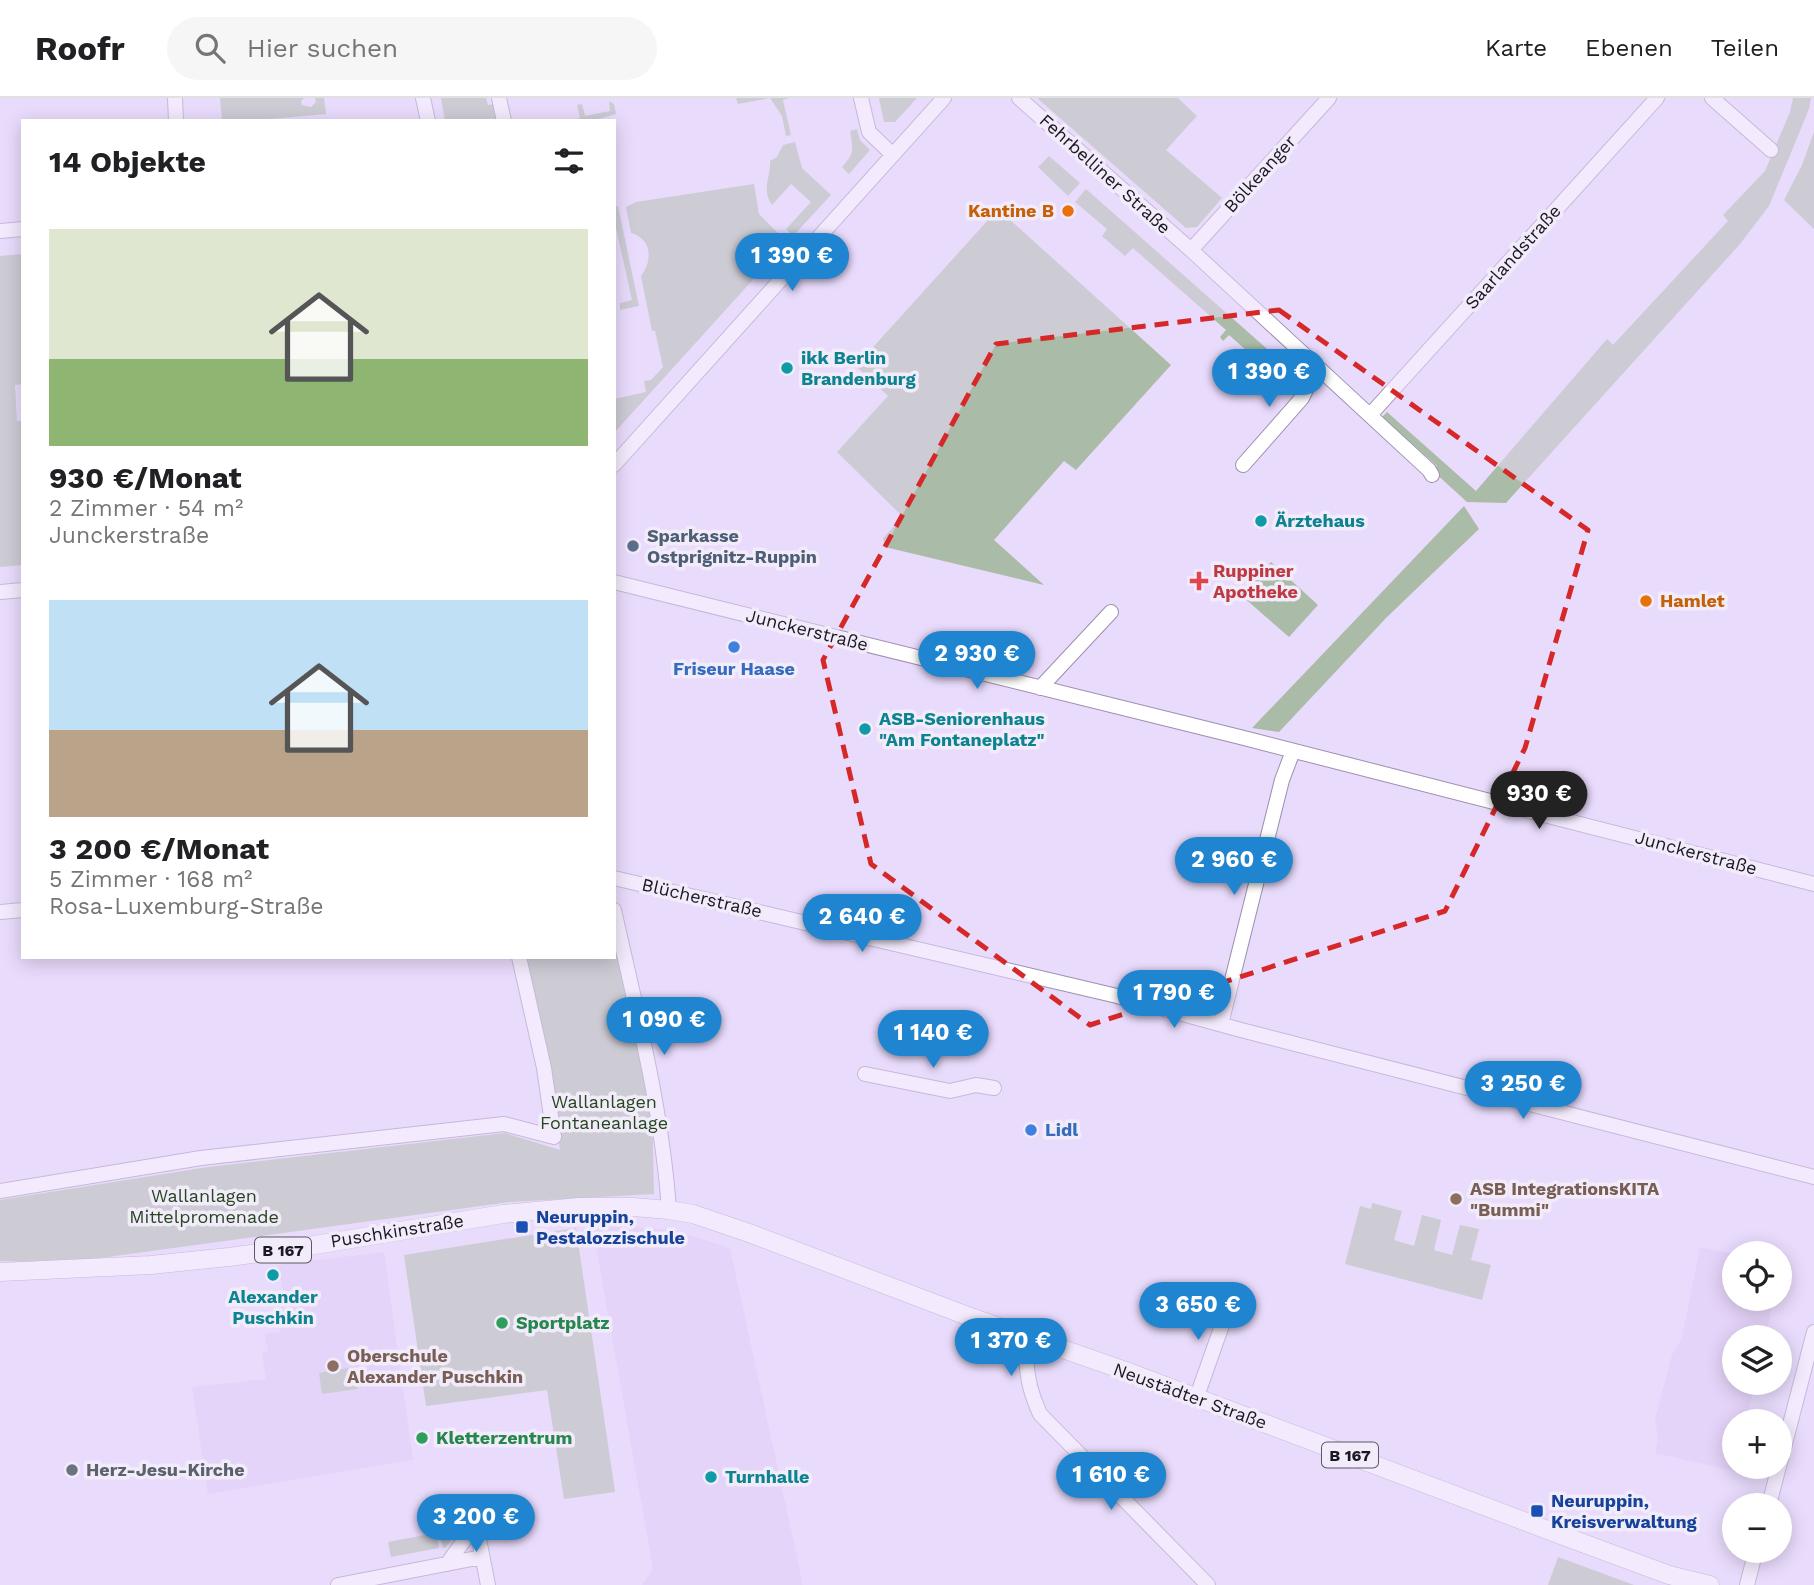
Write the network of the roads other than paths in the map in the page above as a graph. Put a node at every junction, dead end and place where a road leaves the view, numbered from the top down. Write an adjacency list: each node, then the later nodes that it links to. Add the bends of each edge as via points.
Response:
1 (174, 98): 10 (street)
2 (423, 98): 11 (street)
3 (499, 98): 12 (street)
4 (861, 98): 14 (street, via 869,132)
5 (944, 98): 14 (street)
6 (1019, 98): 17 (street, Fehrbelliner Straße)
7 (1329, 98): 17 (street, Bölkeanger)
8 (1657, 98): 19 (street, Saarlandstraße)
9 (1712, 98): 13 (street)
10 (176, 119)
11 (428, 119)
12 (504, 119)
13 (1771, 150)
14 (892, 155): 20 (street)
15 (21, 229): 16 (street)
16 (0, 231)
17 (1191, 250): 18 (street, Fehrbelliner Straße)
18 (1317, 367): 19 (street, Fehrbelliner Straße); 21 (street, via 1302,398)
19 (1370, 415): 22 (street, Fehrbelliner Straße)
20 (616, 463)
21 (1243, 465)
22 (1432, 475)
23 (616, 582): 27 (street, Junckerstraße)
24 (21, 590): 25 (street)
25 (0, 592)
26 (1111, 612): 27 (street)
27 (1040, 688): 28 (street, Junckerstraße)
28 (1293, 751): 30 (street, Junckerstraße); 35 (street)
29 (616, 878): 35 (street, Blücherstraße)
30 (1814, 884)
31 (21, 910): 32 (street)
32 (0, 912)
33 (616, 919): 40 (street, via 654,1091)
34 (519, 959): 39 (street, via 554,1137 504,1124 201,1158)
35 (1221, 1024): 38 (street, Blücherstraße)
36 (865, 1074): 37 (street, via 950,1091 976,1085)
37 (994, 1088)
38 (1814, 1177)
39 (0, 1191)
40 (669, 1210): 41 (main road, Puschkinstraße / B 167, via 579,1207 229,1257); 44 (main road, Neustädter Straße / B 167, via 752,1234)
41 (0, 1272)
42 (1233, 1297): 45 (street)
43 (1814, 1332): 46 (street)
44 (1030, 1338): 45 (main road, Neustädter Straße / B 167); 53 (street, via 1026,1367 1040,1414)
45 (1196, 1398): 50 (main road, Neustädter Straße / B 167)
46 (1792, 1416)
47 (482, 1557): 49 (street); 49 (street, via 476,1524); 52 (street)
48 (1753, 1563): 56 (street)
49 (447, 1564): 51 (street)
50 (1669, 1575): 54 (main road, Neustädter Straße / B 167); 55 (main road, Neustädter Straße / B 167)
51 (338, 1585)
52 (488, 1585)
53 (1208, 1585)
54 (1687, 1585)
55 (1710, 1585)
56 (1747, 1585)

